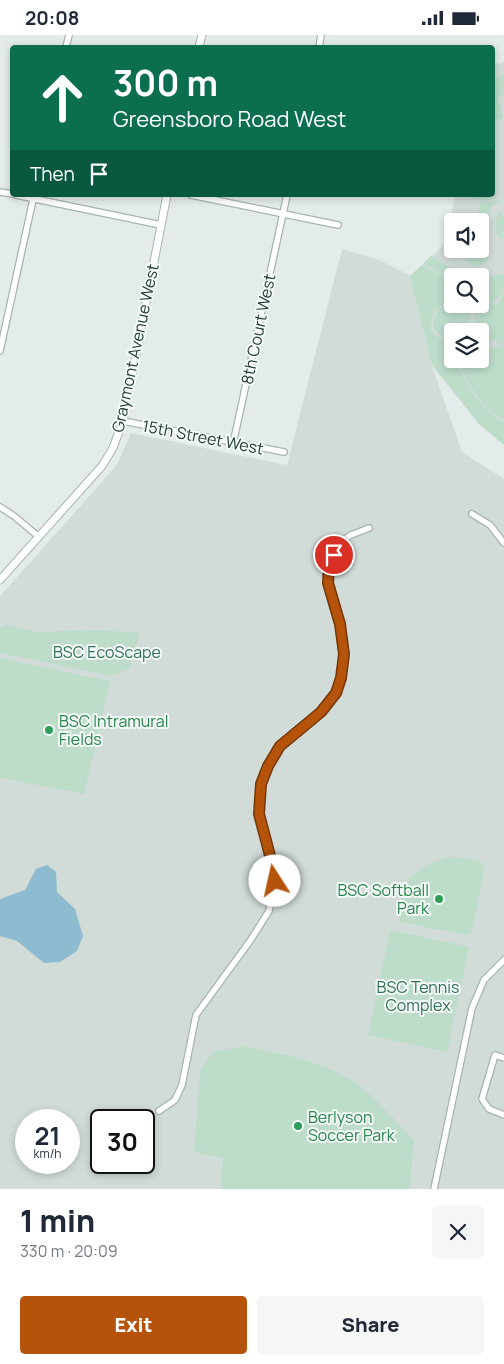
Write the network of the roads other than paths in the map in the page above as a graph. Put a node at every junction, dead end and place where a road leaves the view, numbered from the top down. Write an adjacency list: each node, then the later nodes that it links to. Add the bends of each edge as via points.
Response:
1 (33, 197): 6 (street); 8 (street)
2 (167, 197): 6 (street, Graymont Avenue West)
3 (201, 197): 5 (street)
4 (287, 197): 5 (street, 8th Court West)
5 (283, 214): 7 (street); 10 (street, 8th Court West)
6 (161, 225): 9 (street, Graymont Avenue West)
7 (338, 225)
8 (0, 351)
9 (123, 421): 10 (street, 15th Street West); 15 (street, Graymont Avenue West, via 102,466)
10 (233, 444): 11 (street, 15th Street West)
11 (284, 452)
12 (0, 507): 15 (street)
13 (472, 514): 16 (street, via 490,525)
14 (369, 528): 20 (street, via 339,543 329,566 328,583 340,624 344,654 336,693 321,712 280,746 261,784 259,814 275,881 269,911 196,1015 182,1085 175,1100)
15 (39, 537): 17 (street, Graymont Avenue West)
16 (504, 543)
17 (0, 580)
18 (504, 960): 22 (street, via 484,980 472,1008)
19 (504, 1058): 21 (street, via 494,1055 482,1099 489,1109)
20 (159, 1111)
21 (504, 1115)
22 (434, 1189)

